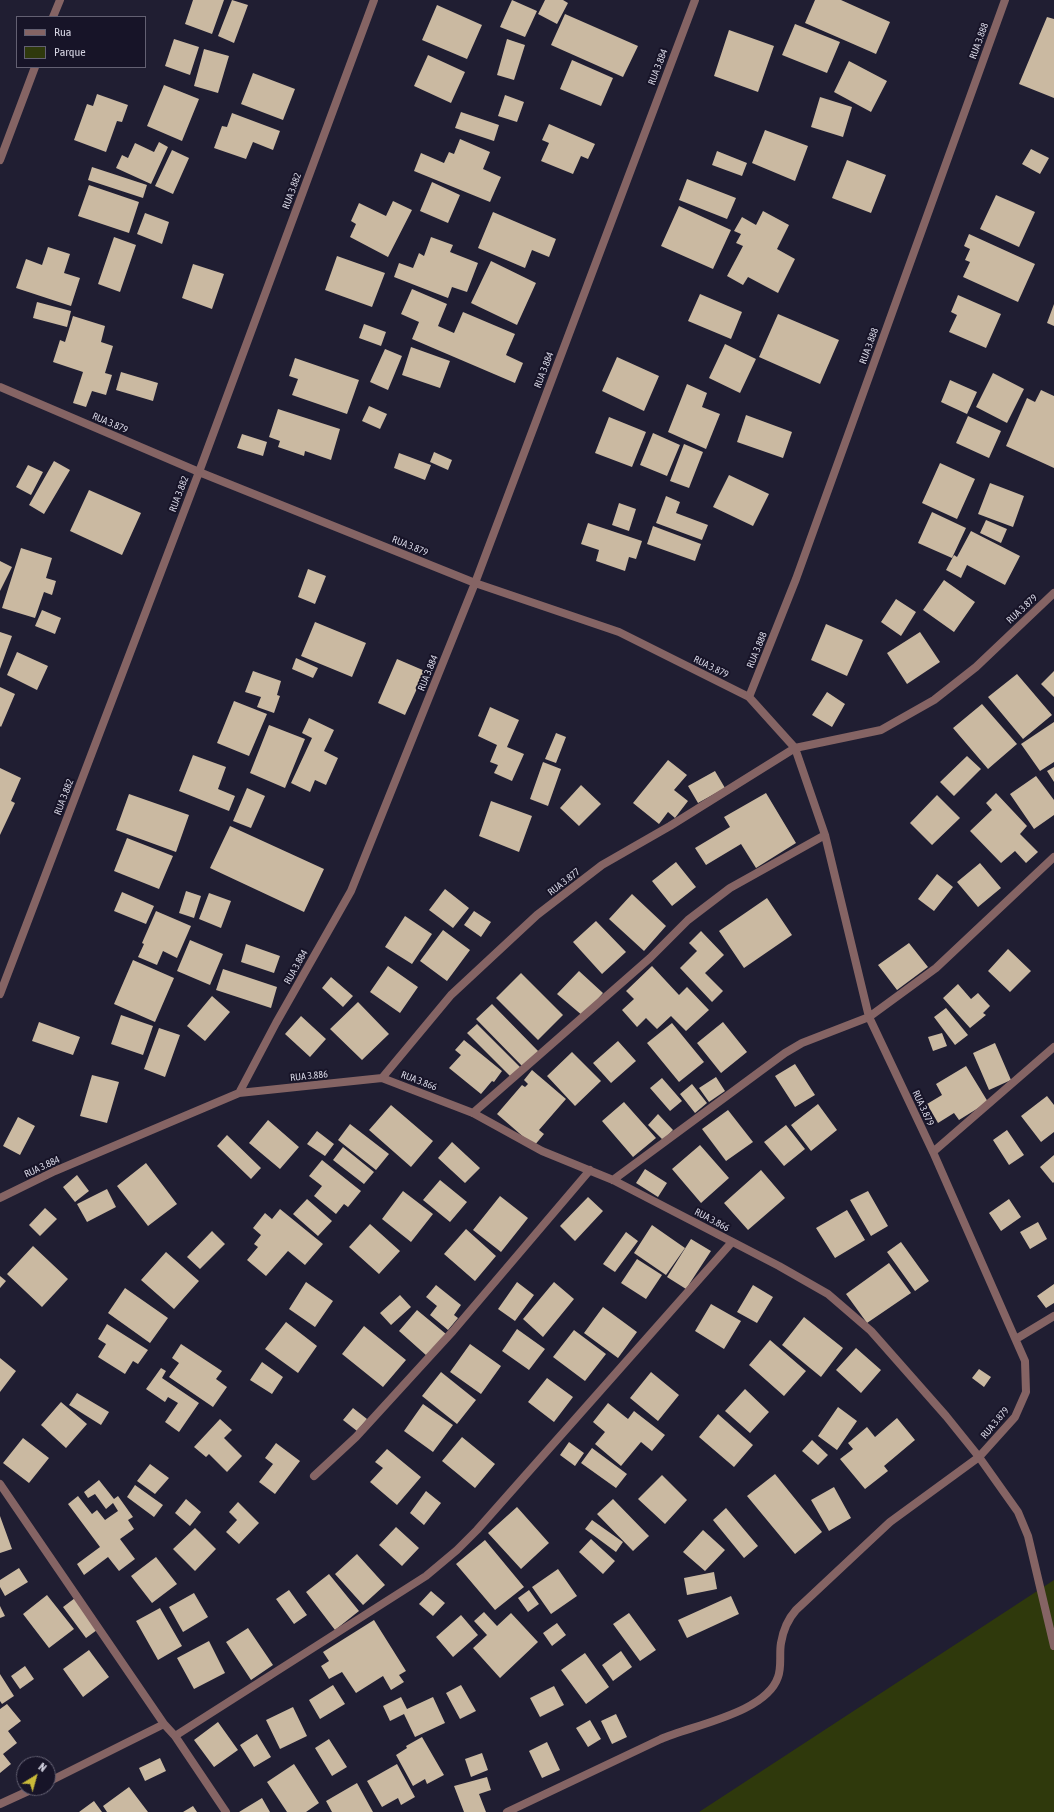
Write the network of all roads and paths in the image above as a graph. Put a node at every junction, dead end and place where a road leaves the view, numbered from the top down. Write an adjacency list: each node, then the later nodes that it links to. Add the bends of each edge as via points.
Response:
1 (60, 0): 5 (street)
2 (374, 0): 9 (street, RUA 3.882)
3 (694, 0): 10 (street, RUA 3.884)
4 (1004, 0): 12 (street, RUA 3.888, via 796,579)
5 (53, 16)
6 (35, 68): 7 (street)
7 (0, 160)
8 (0, 387): 9 (street, RUA 3.879)
9 (199, 472): 10 (street, RUA 3.879); 16 (street, RUA 3.882)
10 (475, 583): 12 (street, RUA 3.879, via 619,632); 20 (street, RUA 3.884, via 351,891)
11 (1054, 593): 13 (street, RUA 3.879, via 976,667 934,700 881,730)
12 (749, 697): 13 (street, RUA 3.879)
13 (795, 748): 14 (street, RUA 3.879); 19 (street, RUA 3.877, via 602,865 537,915 451,995)
14 (825, 835): 17 (street, RUA 3.879); 21 (street, via 730,888 688,920 650,958)
15 (1054, 857): 17 (street, via 936,968)
16 (0, 994)
17 (869, 1017): 22 (street, RUA 3.879); 24 (street, via 802,1043 785,1053)
18 (1054, 1047): 22 (street)
19 (382, 1078): 20 (street, RUA 3.886); 21 (street, RUA 3.866)
20 (239, 1093): 25 (street, RUA 3.884, via 55,1171)
21 (473, 1113): 23 (street, RUA 3.866, via 542,1152)
22 (933, 1152): 28 (street, RUA 3.879)
23 (590, 1170): 24 (street, RUA 3.866); 30 (street, via 453,1331 356,1437)
24 (613, 1180): 26 (street, RUA 3.866)
25 (0, 1198)
26 (732, 1242): 29 (street, RUA 3.866, via 828,1294 871,1331); 34 (street, via 457,1550 426,1576)
27 (1054, 1316): 28 (street)
28 (1016, 1339): 29 (street, RUA 3.879, via 1025,1361 1026,1392 1016,1417)
29 (979, 1457): 32 (street, RUA 3.866, via 1018,1512 1028,1536); 39 (street, RUA 3.879, via 890,1522 796,1610 789,1619 781,1643 779,1675 766,1696 731,1715 661,1739)
30 (314, 1476)
31 (0, 1484): 33 (street)
32 (1054, 1646)
33 (164, 1724): 34 (street); 35 (street)
34 (176, 1736): 38 (street)
35 (56, 1778)
36 (18, 1796): 37 (street)
37 (0, 1804)
38 (226, 1812)
39 (507, 1812)

